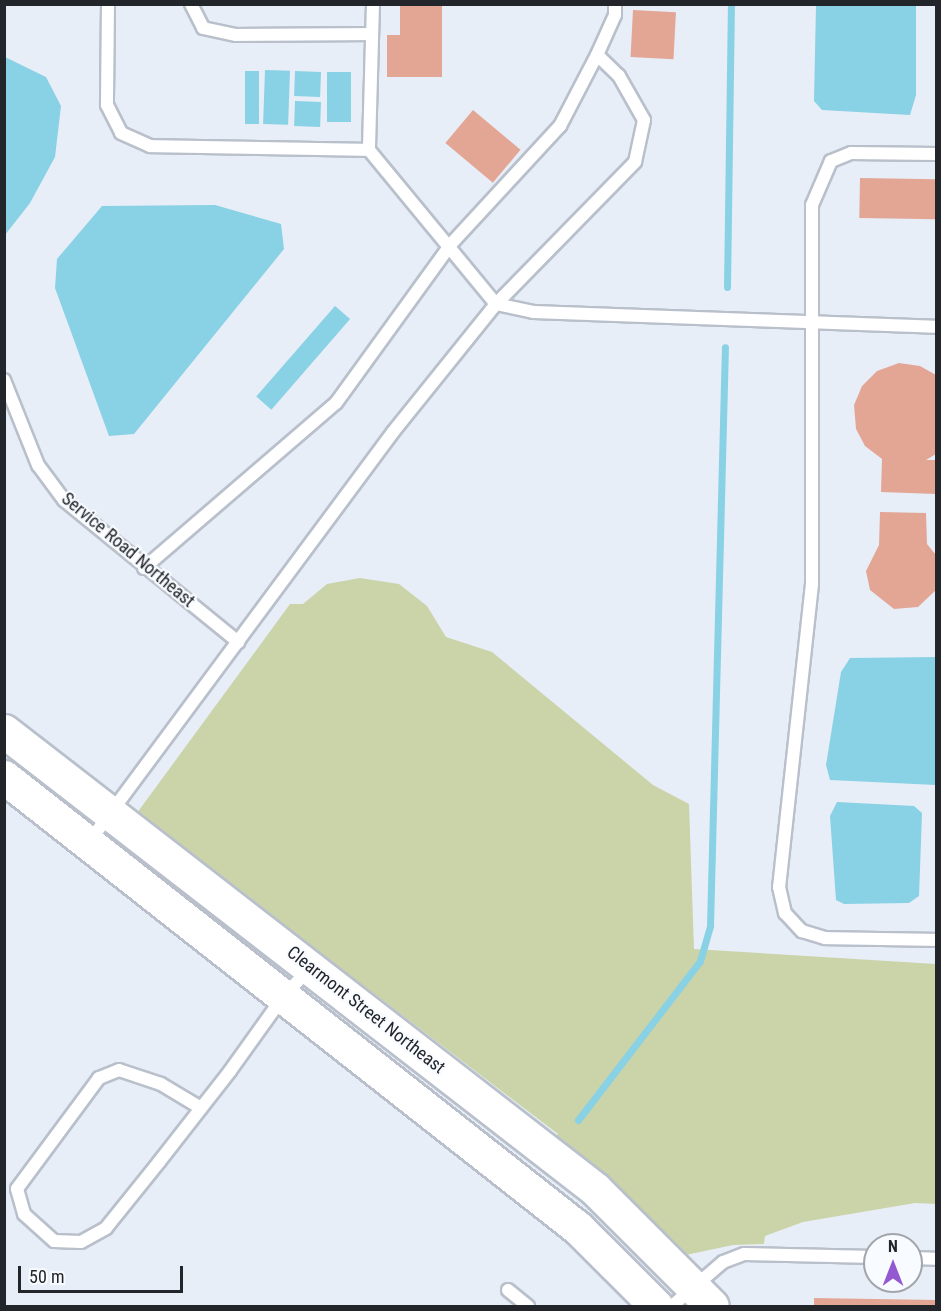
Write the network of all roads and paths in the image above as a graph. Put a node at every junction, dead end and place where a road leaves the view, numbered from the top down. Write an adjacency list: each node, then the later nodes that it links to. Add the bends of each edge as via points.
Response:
1 (108, 4): 7 (lane, via 107,105 121,133 150,146)
2 (191, 4): 5 (lane, via 203,28 237,35)
3 (373, 4): 5 (lane)
4 (615, 4): 6 (lane, via 615,15)
5 (372, 34): 7 (lane)
6 (597, 56): 9 (lane, via 560,126); 10 (lane, via 619,75 644,120 636,162)
7 (369, 150): 9 (lane)
8 (936, 154): 11 (lane, via 850,153 831,161 812,206)
9 (451, 244): 10 (lane); 14 (lane, via 336,403)
10 (496, 304): 11 (lane, via 533,312); 15 (lane, via 393,432)
11 (810, 323): 12 (lane); 20 (lane, via 812,584 779,887 785,913 802,931 825,938)
12 (936, 327)
13 (4, 380): 14 (lane, Service Road Northeast, via 38,465 64,500)
14 (144, 568): 15 (lane, Service Road Northeast)
15 (238, 642): 18 (lane)
16 (4, 730): 18 (street, Clearmont Street Northeast)
17 (4, 777): 19 (street)
18 (111, 815): 19 (lane); 21 (street, Clearmont Street Northeast)
19 (88, 843): 22 (street)
20 (936, 940)
21 (311, 966): 22 (lane); 26 (street, Clearmont Street Northeast, via 595,1189)
22 (284, 997): 23 (lane); 28 (street, via 578,1228)
23 (201, 1108): 23 (lane, via 106,1228 81,1242 54,1241 24,1214 17,1189 99,1078 119,1070 161,1084)
24 (863, 1257): 26 (lane, via 744,1254 723,1262)
25 (508, 1290): 27 (lane)
26 (692, 1299)
27 (528, 1306)
28 (656, 1306)

